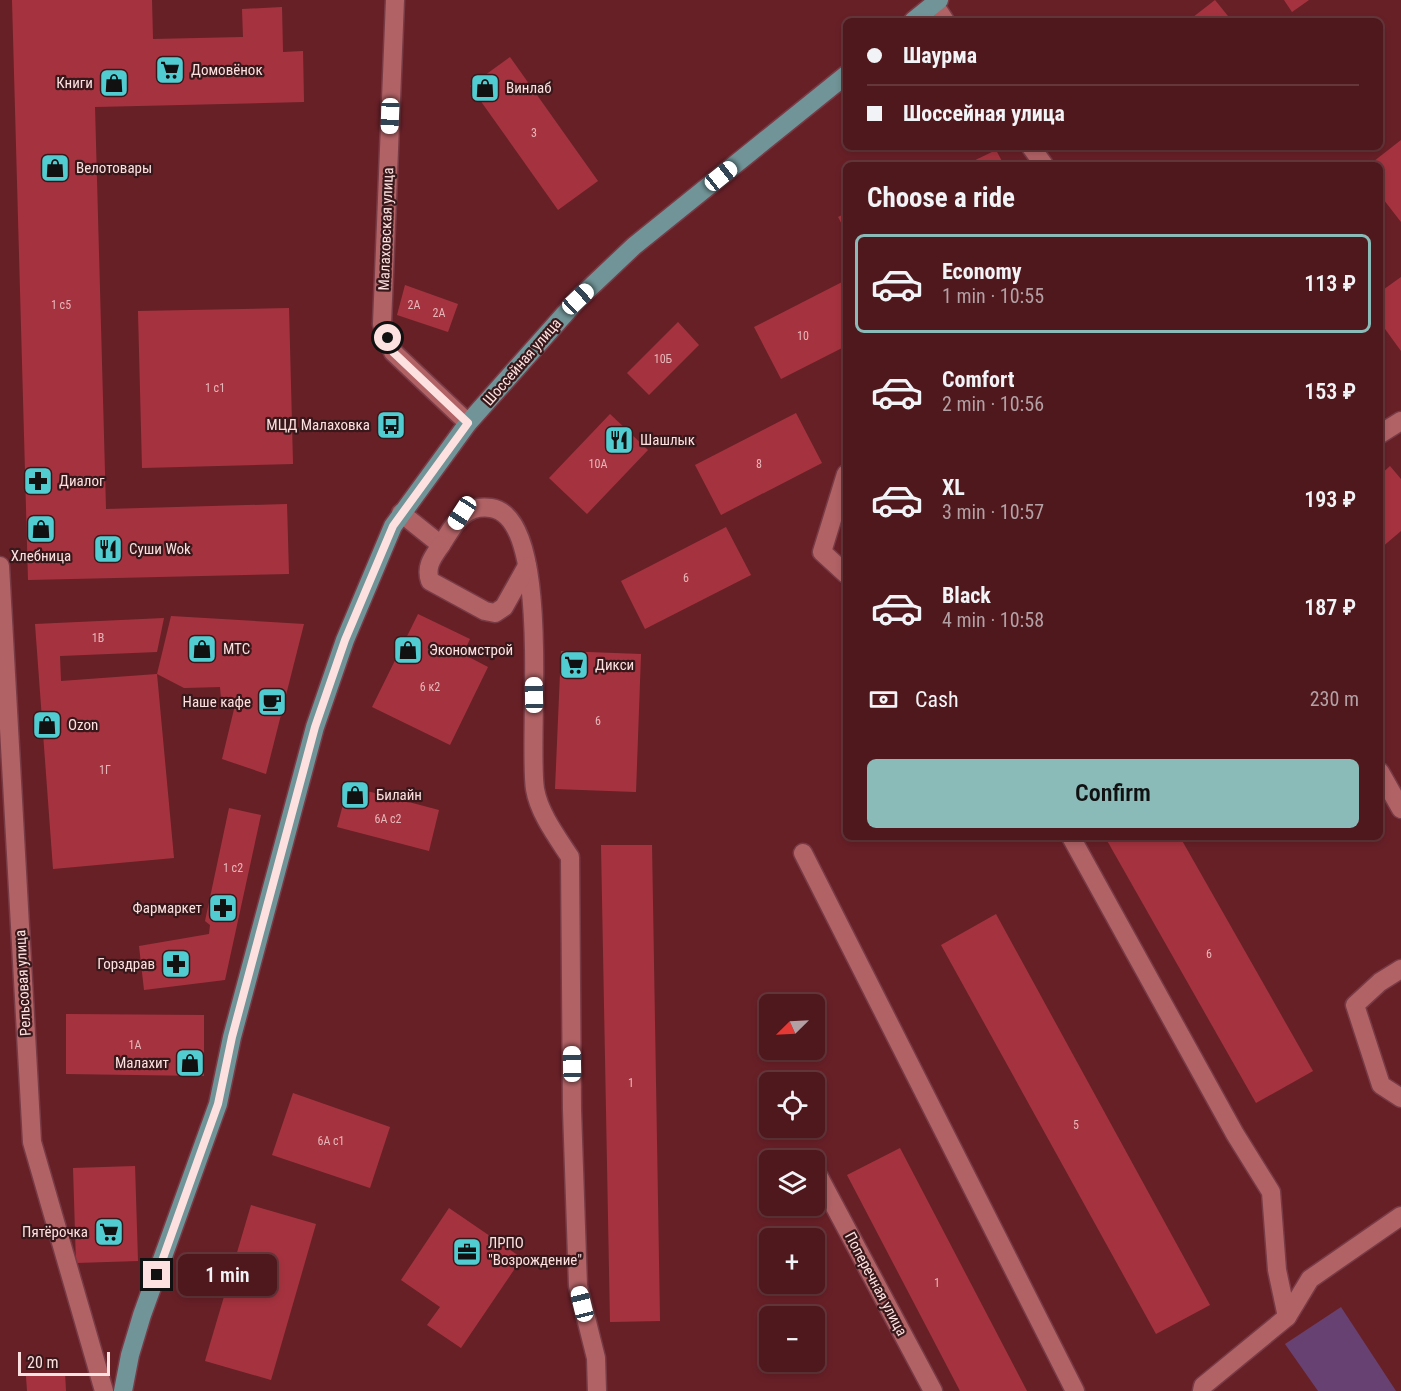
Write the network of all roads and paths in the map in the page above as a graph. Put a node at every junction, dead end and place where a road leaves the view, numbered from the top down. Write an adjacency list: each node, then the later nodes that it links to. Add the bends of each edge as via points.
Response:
1 (395, 0): 7 (street, Малаховская улица, via 382,324 393,352)
2 (937, 2): 3 (main road); 4 (street)
3 (917, 18)
4 (944, 18)
5 (843, 77): 7 (main road, Шоссейная улица, via 634,246 578,299)
6 (1401, 421): 8 (street)
7 (468, 423): 10 (main road, Шоссейная улица)
8 (1383, 432)
9 (843, 484): 14 (street, via 822,552)
10 (401, 513): 11 (street); 25 (main road, Шоссейная улица, via 381,549 315,727 232,1037 218,1104 142,1315)
11 (441, 545): 13 (street, via 462,513 476,507 494,508 514,524); 13 (street, via 430,562 430,581 484,611 495,613 504,607)
12 (0, 566): 24 (street, Рельсовая улица, via 32,1142)
13 (527, 567): 26 (street, via 531,581 535,789 550,827 570,857 578,1286 596,1358)
14 (843, 571)
15 (1383, 777): 16 (street)
16 (1401, 809)
17 (1073, 840): 23 (street, via 1271,1192 1277,1270)
18 (803, 854): 28 (street)
19 (1401, 969): 20 (street, via 1355,1005 1381,1085)
20 (1401, 1098)
21 (825, 1188): 27 (street, Поперечная улица)
22 (1401, 1216): 23 (street, via 1310,1279)
23 (1287, 1317): 29 (street, via 1203,1386)
24 (104, 1391)
25 (123, 1391)
26 (597, 1391)
27 (933, 1391)
28 (1075, 1391)
29 (1202, 1391)

